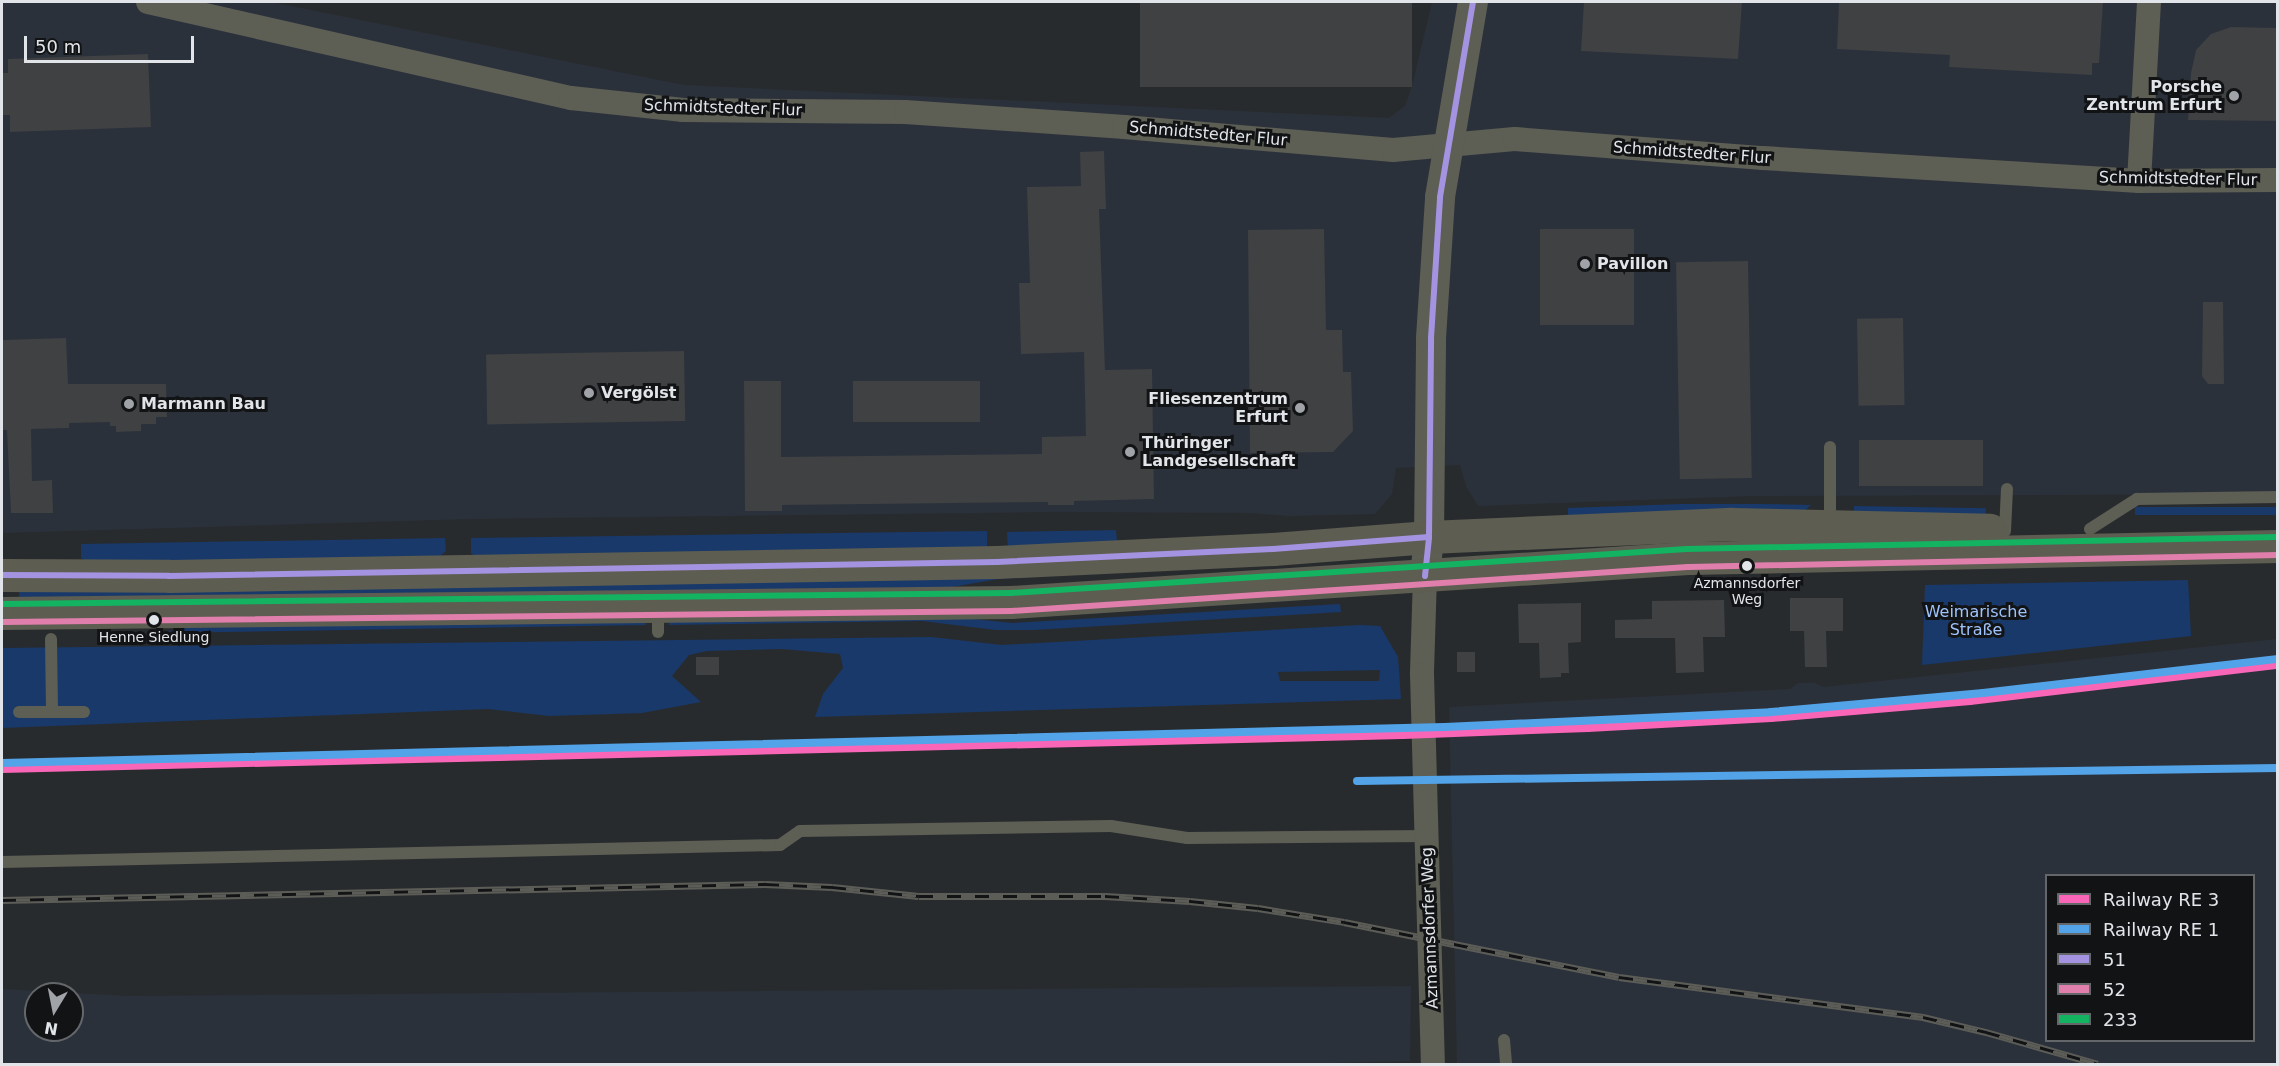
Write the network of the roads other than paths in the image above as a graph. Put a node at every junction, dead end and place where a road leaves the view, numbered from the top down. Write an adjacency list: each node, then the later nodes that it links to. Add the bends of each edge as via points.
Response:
1 (148, 2): 4 (street, Schmidtstedter Flur, via 582,99 683,110 906,112 1393,150)
2 (1473, 2): 4 (street)
3 (2149, 2): 6 (street)
4 (1447, 146): 6 (street, Schmidtstedter Flur, via 1515,139); 14 (street, via 1433,296)
5 (2277, 180): 6 (street, Schmidtstedter Flur)
6 (2139, 181)
7 (1830, 447): 10 (lane)
8 (2007, 489): 13 (lane)
9 (2277, 497): 12 (lane, via 2137,499)
10 (1830, 526): 13 (main road); 14 (main road, via 1732,524)
11 (2277, 526): 12 (main road)
12 (2090, 529): 13 (main road)
13 (2005, 531)
14 (1429, 537): 16 (main road, via 997,562 169,576); 17 (street)
15 (2277, 546): 17 (main road, via 1688,558)
16 (2, 574)
17 (1425, 576): 18 (main road, via 658,620); 23 (street, Azmannsdorfer Weg, via 1422,674)
18 (2, 613)
19 (51, 639): 21 (lane)
20 (19, 712): 21 (lane)
21 (52, 712): 22 (lane)
22 (84, 712)
23 (1427, 836): 24 (lane, via 1187,838 1111,826 800,831 780,845); 26 (street, Azmannsdorfer Weg)
24 (2, 862)
25 (1504, 1040): 27 (lane)
26 (1433, 1065)
27 (1506, 1065)

